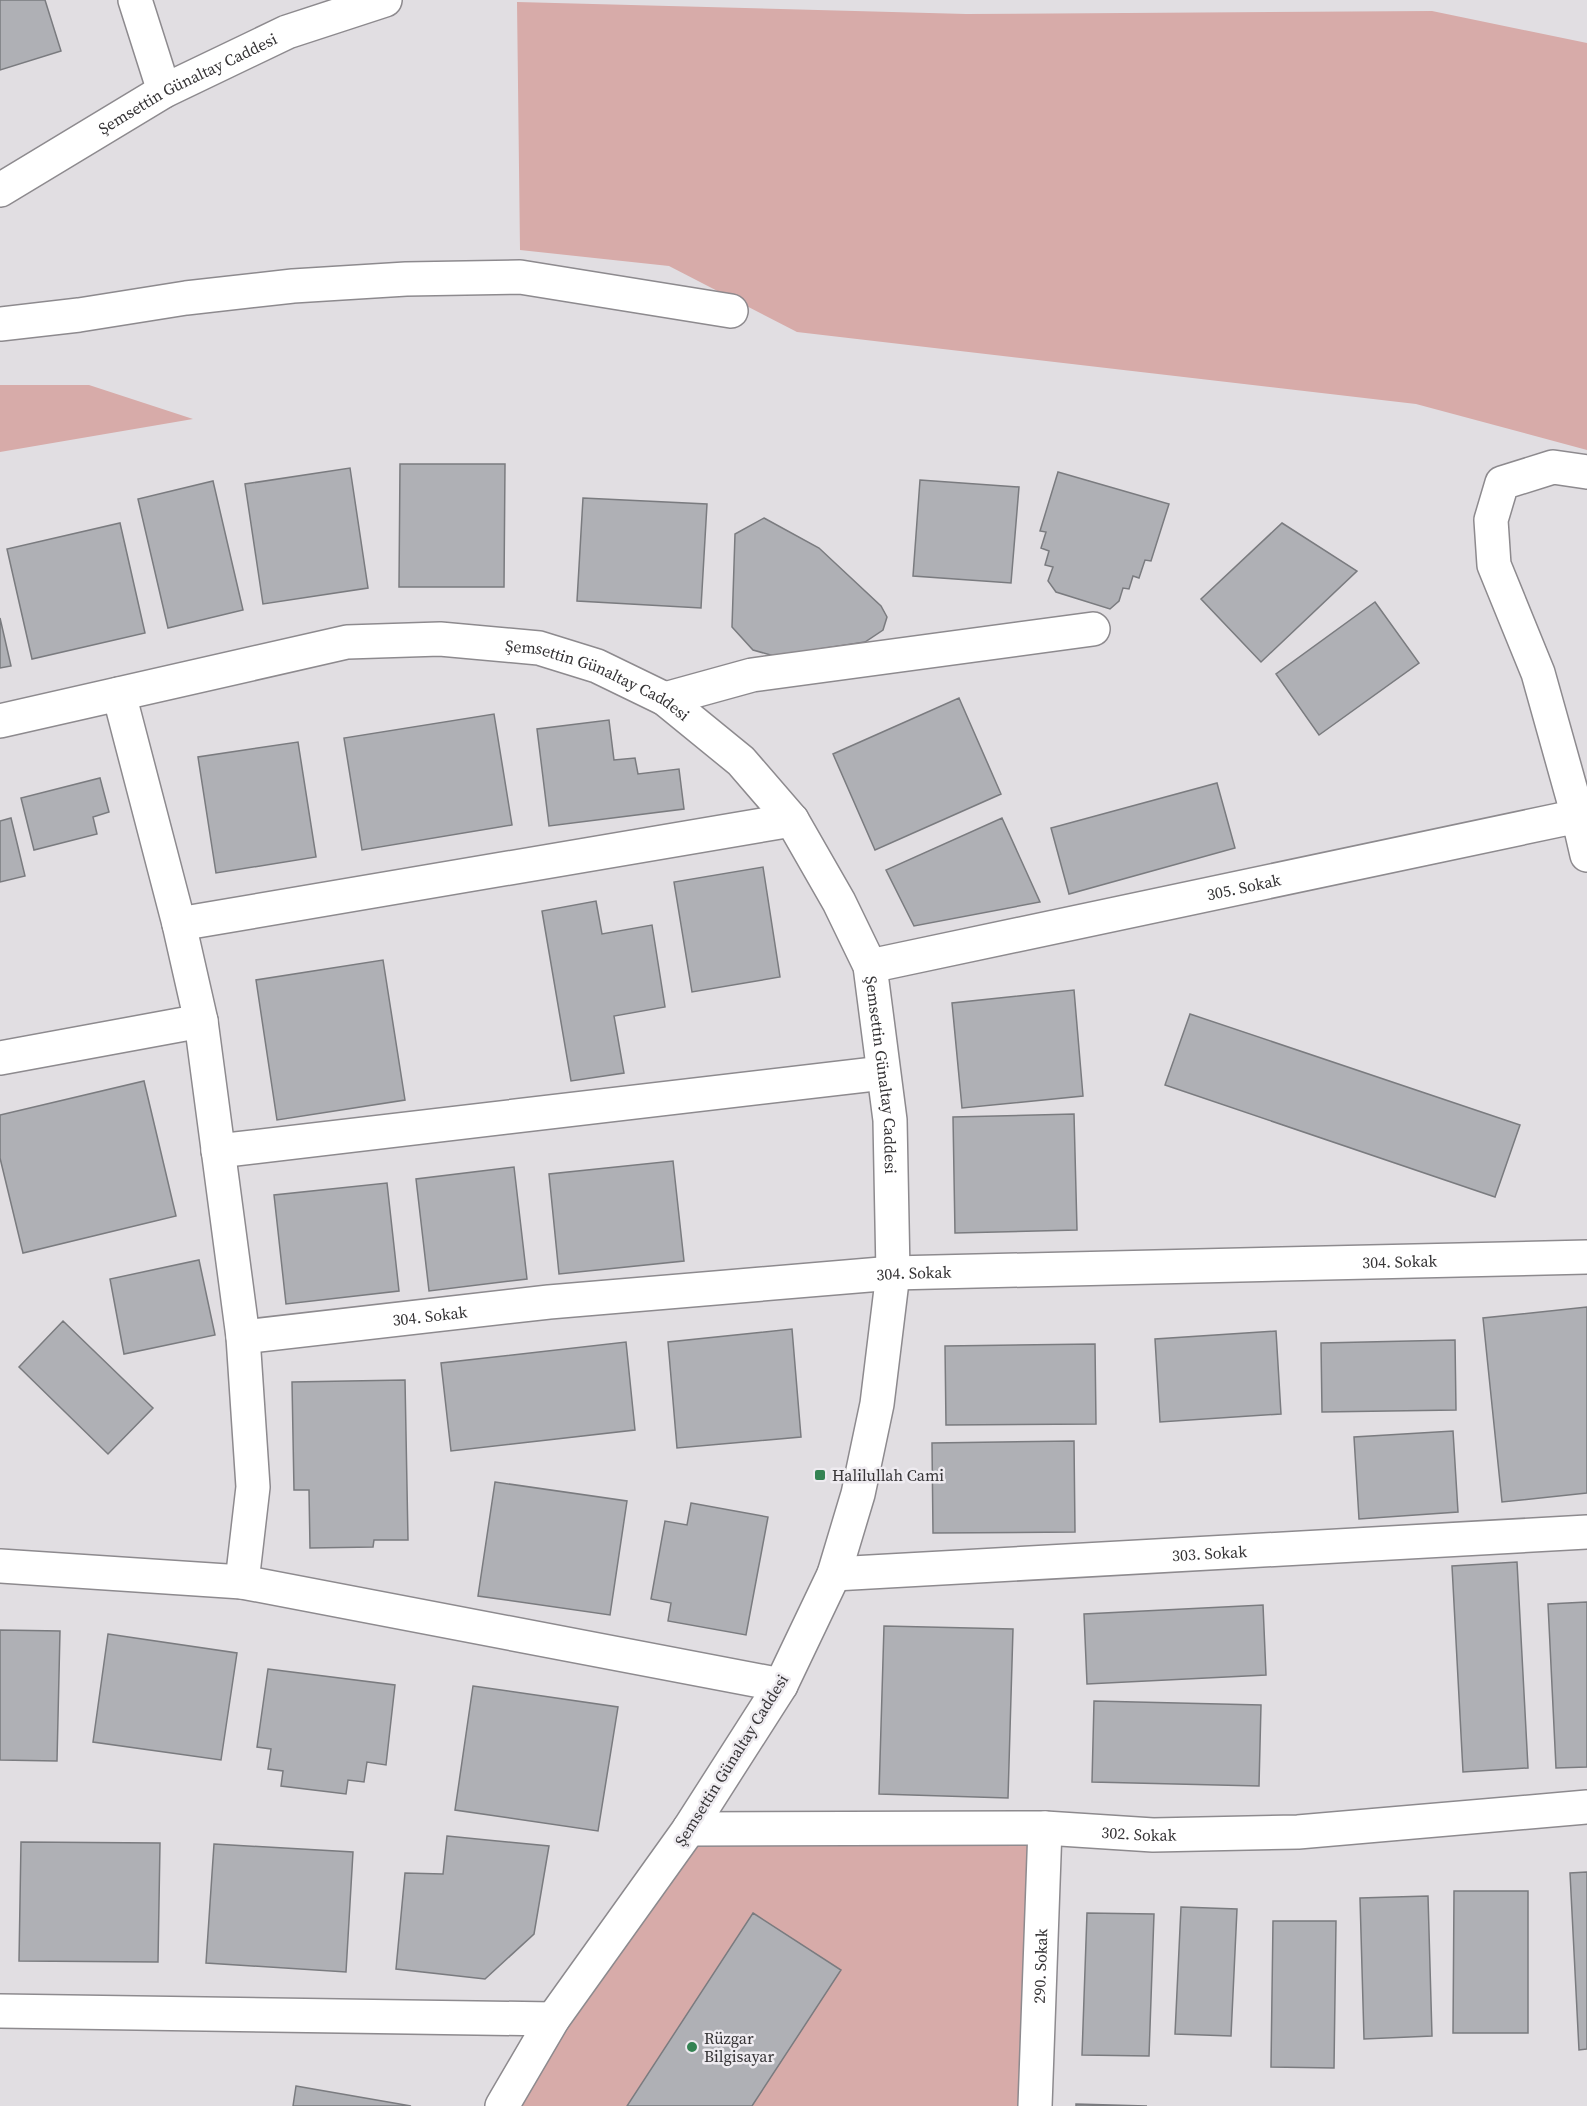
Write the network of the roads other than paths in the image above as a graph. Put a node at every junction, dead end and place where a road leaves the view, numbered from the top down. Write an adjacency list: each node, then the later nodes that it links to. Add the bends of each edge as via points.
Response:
1 (135, 0): 3 (street)
2 (385, 0): 3 (street, Şemsettin Günaltay Caddesi, via 287,32)
3 (164, 91): 4 (street, Şemsettin Günaltay Caddesi)
4 (0, 190)
5 (731, 311): 6 (street, via 520,277 406,279 186,298)
6 (0, 324)
7 (1587, 472): 12 (street, via 1553,467 1502,483 1491,520 1494,565 1538,673)
8 (1093, 629): 10 (street, via 752,675)
9 (120, 694): 10 (street, Şemsettin Günaltay Caddesi, via 347,642 440,639 539,648 597,666); 11 (street, Şemsettin Günaltay Caddesi); 15 (street)
10 (665, 699): 13 (street, Şemsettin Günaltay Caddesi, via 741,761)
11 (0, 721)
12 (1578, 816): 14 (street); 16 (street, 305. Sokak)
13 (792, 820): 15 (street); 16 (street, Şemsettin Günaltay Caddesi, via 840,902)
14 (1587, 855)
15 (179, 924): 17 (street)
16 (870, 966): 19 (street, Şemsettin Günaltay Caddesi)
17 (201, 1021): 18 (street); 20 (street)
18 (0, 1058)
19 (883, 1073): 20 (street); 22 (street, Şemsettin Günaltay Caddesi, via 890,1120)
20 (218, 1151): 23 (street)
21 (1587, 1257): 22 (street, 304. Sokak)
22 (893, 1273): 23 (street, 304. Sokak, via 549,1302); 26 (street, Şemsettin Günaltay Caddesi, via 877,1404 858,1494)
23 (243, 1337): 27 (street, via 253,1487)
24 (1587, 1532): 26 (street, 303. Sokak)
25 (0, 1566): 27 (street)
26 (834, 1574): 28 (street, Şemsettin Günaltay Caddesi)
27 (242, 1582): 28 (street)
28 (781, 1685): 31 (street, Şemsettin Günaltay Caddesi)
29 (1587, 1807): 30 (street, 302. Sokak, via 1298,1832 1153,1835)
30 (1045, 1828): 31 (street, 302. Sokak); 35 (street, 290. Sokak)
31 (689, 1829): 33 (street, Şemsettin Günaltay Caddesi)
32 (0, 2011): 33 (street)
33 (553, 2019): 34 (street, Şemsettin Günaltay Caddesi)
34 (502, 2106)
35 (1035, 2106)

